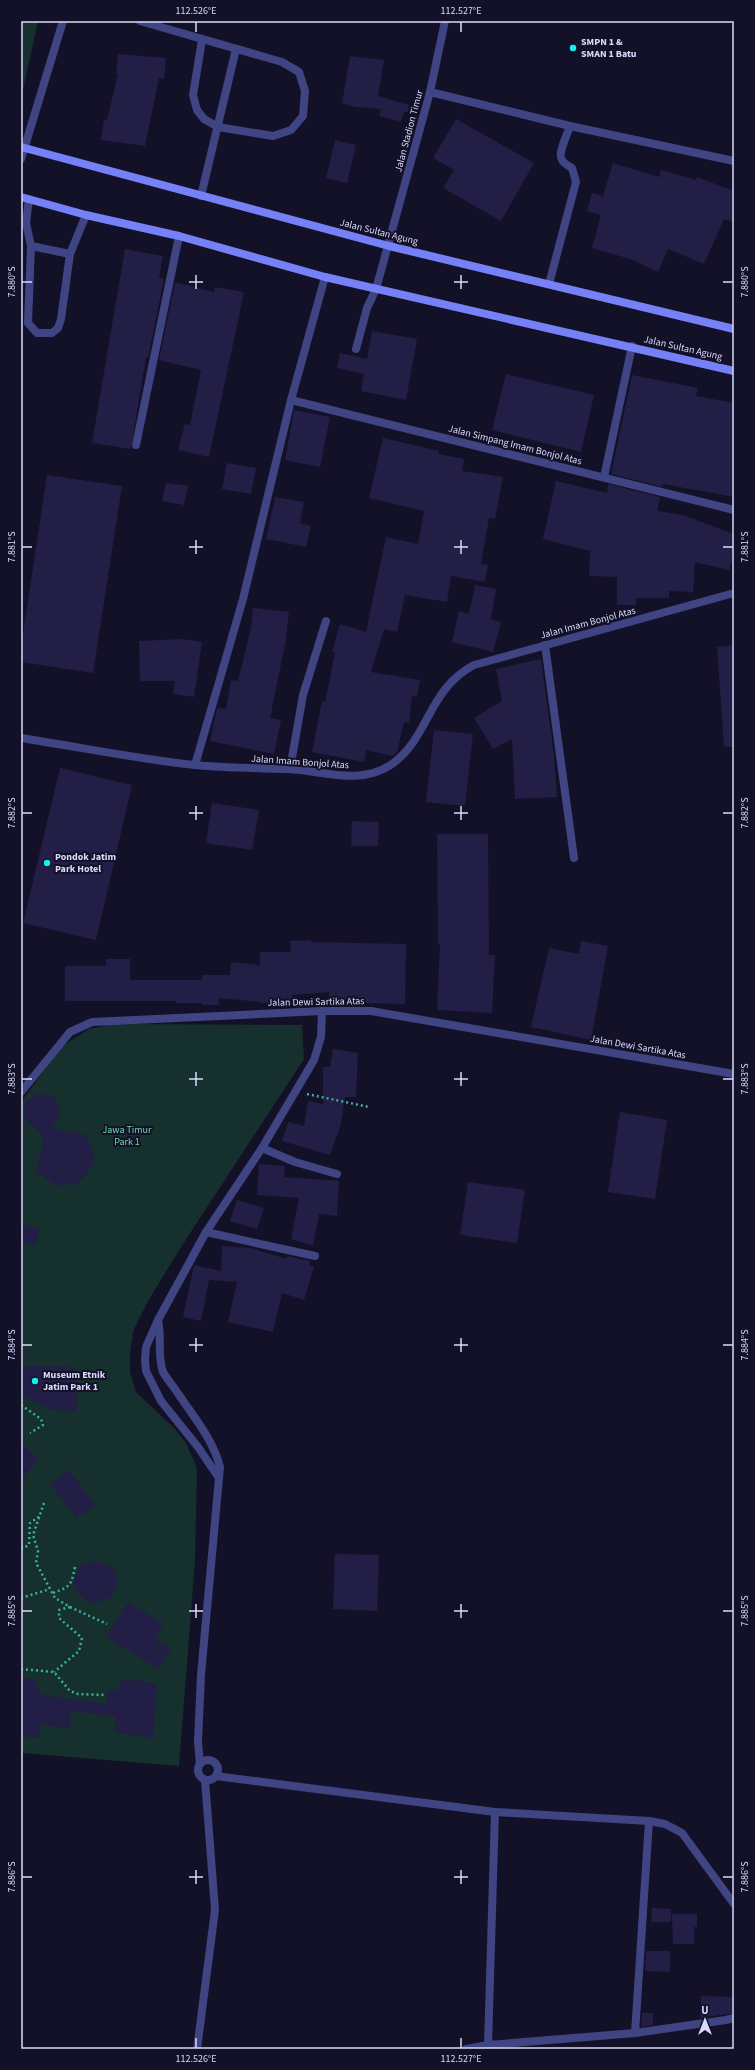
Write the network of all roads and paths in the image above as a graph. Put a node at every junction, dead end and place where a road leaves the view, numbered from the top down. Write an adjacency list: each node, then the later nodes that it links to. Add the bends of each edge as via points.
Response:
1 (63, 21): 9 (street)
2 (140, 21): 4 (street)
3 (445, 21): 6 (street, Jalan Stadion Timur)
4 (202, 40): 5 (street); 8 (street, via 193,95 197,110)
5 (236, 49): 8 (street); 8 (street, via 282,62 299,72 305,91 303,116 291,130 273,136)
6 (430, 92): 7 (street); 17 (street, Jalan Stadion Timur)
7 (570, 126): 11 (street); 20 (street, via 560,157 572,168 576,182)
8 (218, 127): 12 (street)
9 (22, 147): 10 (street); 12 (main road, Jalan Sultan Agung)
10 (21, 159)
11 (734, 161)
12 (201, 196): 17 (main road, Jalan Sultan Agung)
13 (25, 198): 14 (main road, Jalan Sultan Agung); 16 (street, via 26,223)
14 (86, 215): 15 (main road, Jalan Sultan Agung); 18 (street)
15 (179, 236): 19 (main road, Jalan Sultan Agung); 27 (street)
16 (31, 246): 18 (street); 18 (street, via 28,323 37,333 52,333 58,328)
17 (388, 246): 20 (main road, Jalan Sultan Agung); 21 (street, Jalan Stadion Timur)
18 (70, 254)
19 (325, 277): 21 (main road, Jalan Sultan Agung); 26 (street)
20 (549, 284): 22 (main road, Jalan Sultan Agung)
21 (376, 290): 23 (main road, Jalan Sultan Agung); 24 (street, Jalan Stadion Timur, via 366,308)
22 (734, 329)
23 (632, 346): 25 (main road, Jalan Sultan Agung); 28 (street)
24 (356, 348)
25 (734, 371)
26 (292, 400): 28 (street, Jalan Simpang Imam Bonjol Atas); 34 (street, via 243,599)
27 (136, 445)
28 (604, 477): 29 (street, Jalan Simpang Imam Bonjol Atas)
29 (734, 510)
30 (734, 593): 32 (street, Jalan Imam Bonjol Atas)
31 (326, 621): 35 (street, via 303,695)
32 (545, 645): 35 (street, Jalan Imam Bonjol Atas, via 474,665 463,671 441,692 413,742 392,764 378,771 348,777); 36 (street)
33 (21, 738): 34 (street, Jalan Imam Bonjol Atas)
34 (195, 765): 35 (street, Jalan Imam Bonjol Atas)
35 (290, 769)
36 (574, 858)
37 (322, 1011): 38 (street, Jalan Dewi Sartika Atas, via 371,1011); 39 (street, Jalan Dewi Sartika Atas, via 92,1022 70,1032); 40 (street, via 318,1048 314,1060)
38 (734, 1074)
39 (21, 1092)
40 (295, 1092): 41 (path); 42 (street)
41 (369, 1107)
42 (262, 1148): 43 (street, via 295,1162); 44 (street)
43 (337, 1174)
44 (206, 1232): 45 (street); 46 (street)
45 (315, 1256)
46 (158, 1320): 49 (street, via 163,1371 217,1452); 49 (street, via 146,1347 146,1371 161,1401)
47 (21, 1405): 48 (path, via 42,1419 43,1425)
48 (30, 1433)
49 (219, 1478): 62 (street, via 201,1675 198,1742)
50 (44, 1503): 51 (path)
51 (40, 1516): 52 (path, via 30,1523 29,1545); 54 (path, via 33,1535 38,1551 36,1563)
52 (21, 1549)
53 (75, 1567): 55 (path, via 69,1587)
54 (50, 1588): 55 (path); 56 (path)
55 (53, 1593): 57 (path, via 55,1598)
56 (21, 1598)
57 (70, 1607): 58 (path); 60 (path, via 59,1610 59,1618 82,1638 79,1651)
58 (107, 1624)
59 (21, 1669): 60 (path)
60 (54, 1672): 61 (path, via 70,1691 78,1694)
61 (105, 1695)
62 (200, 1764): 63 (street, via 209,1760 215,1763 218,1769); 64 (street, via 198,1774)
63 (216, 1776): 64 (street, via 211,1780); 65 (street)
64 (205, 1780): 71 (street, via 215,1910)
65 (495, 1812): 66 (street); 70 (street)
66 (649, 1821): 67 (street, via 665,1824 682,1833); 69 (street)
67 (734, 1904)
68 (734, 2018): 69 (street)
69 (634, 2033): 70 (street)
70 (488, 2045): 72 (street)
71 (197, 2049)
72 (466, 2049)

